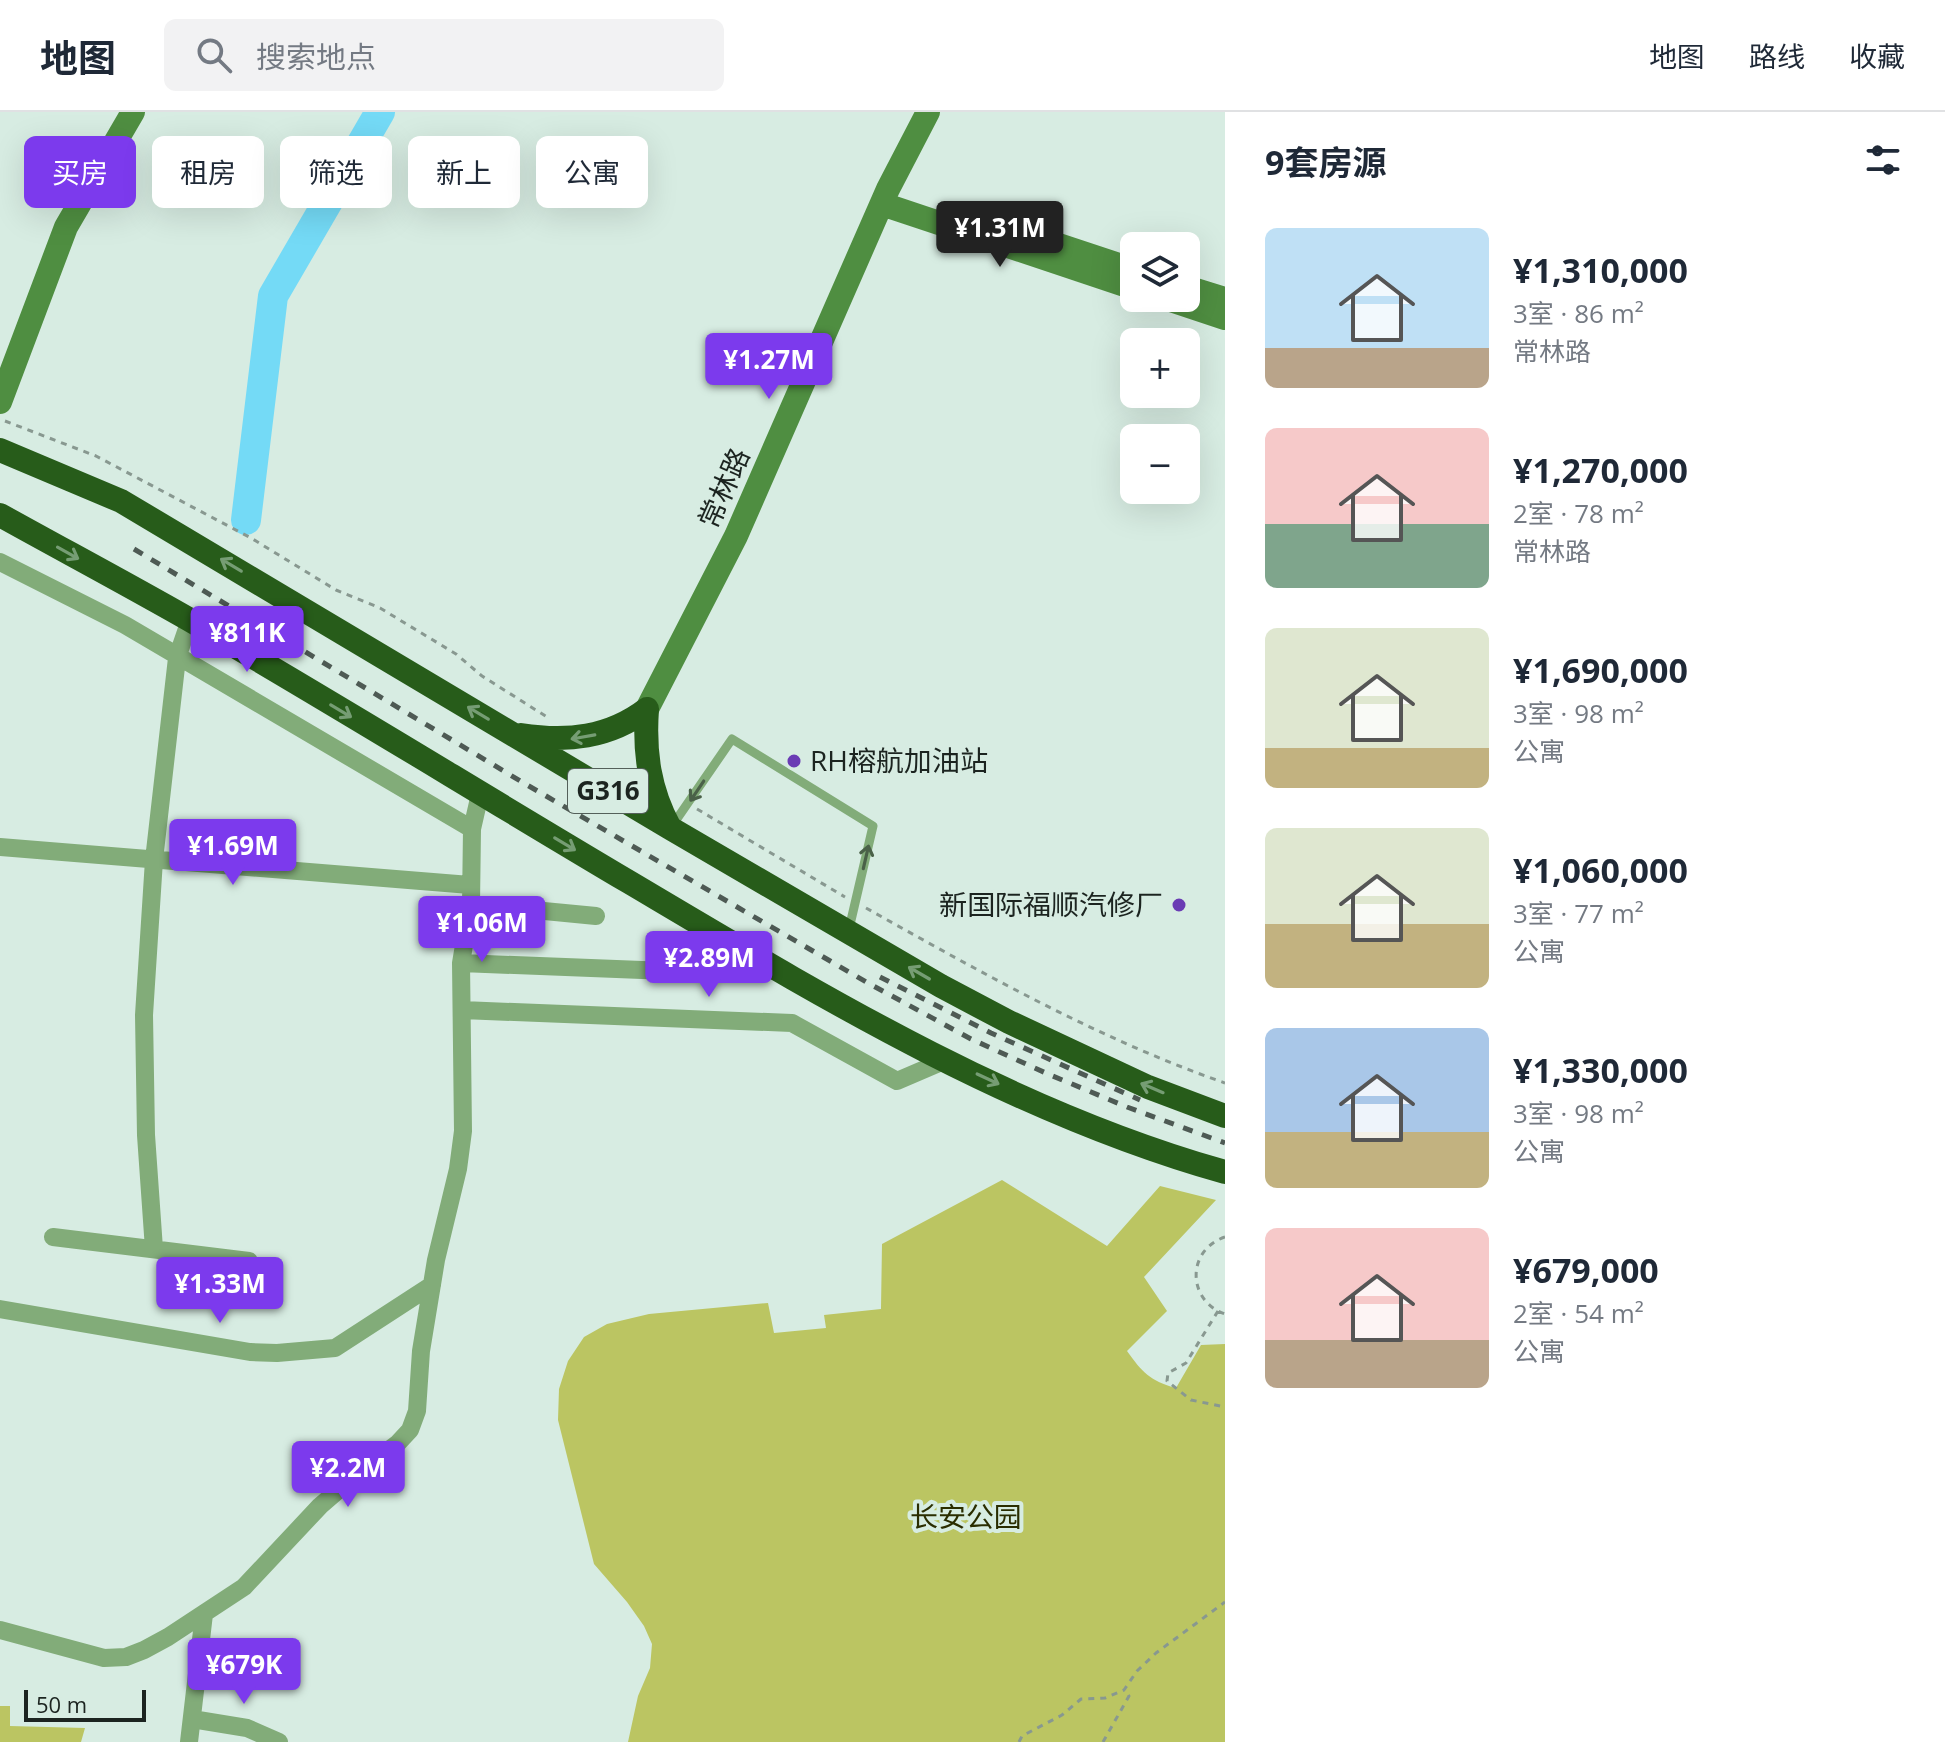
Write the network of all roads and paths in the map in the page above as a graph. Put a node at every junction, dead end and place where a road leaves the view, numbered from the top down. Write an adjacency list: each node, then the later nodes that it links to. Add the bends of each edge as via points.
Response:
1 (133, 112): 10 (street, via 66,227)
2 (928, 112): 3 (street, 常林路)
3 (885, 197): 4 (street); 5 (street); 17 (street, 常林路, via 736,536)
4 (1120, 266)
5 (1120, 283)
6 (1200, 291): 7 (street)
7 (1225, 299)
8 (1200, 310): 9 (street)
9 (1225, 318)
10 (0, 402)
11 (0, 419): 19 (path, via 96,456 336,590 380,608)
12 (0, 450): 18 (highway, G316, one-way to 12, via 121,501)
13 (0, 515): 15 (highway, G316, one-way to 15)
14 (0, 562): 16 (street, via 125,625)
15 (190, 620): 16 (street); 20 (highway, G316, one-way to 20)
16 (177, 658): 23 (street); 25 (street)
17 (647, 709): 19 (highway, one-way to 19, via 611,730); 22 (highway, via 647,764 658,807)
18 (513, 734): 19 (highway); 22 (highway, G316)
19 (581, 738)
20 (480, 794): 23 (street); 33 (highway, G316, one-way to 33, via 814,992)
21 (688, 804): 22 (lane); 27 (path); 27 (lane, one-way to 21, via 873,826 732,739)
22 (670, 828): 29 (highway, G316)
23 (472, 829): 26 (street)
24 (0, 847): 25 (street)
25 (154, 860): 26 (street); 39 (street, via 144,1015)
26 (471, 894): 28 (street); 30 (street)
27 (856, 902): 29 (lane); 34 (path, via 1005,986)
28 (596, 916)
29 (848, 933): 35 (highway, G316, one-way to 29, via 1148,1087 1009,1022)
30 (461, 963): 31 (street); 32 (street)
31 (693, 972)
32 (462, 1010): 33 (street, via 792,1023 897,1081); 41 (street, via 463,1131)
33 (946, 1060): 36 (highway, G316, one-way to 36, via 1127,1141)
34 (1225, 1083)
35 (1225, 1116)
36 (1225, 1172)
37 (53, 1237): 39 (street)
38 (1225, 1237): 43 (path, via 1206,1248 1195,1271 1201,1297)
39 (154, 1249): 40 (street)
40 (249, 1261)
41 (432, 1285): 42 (street, via 335,1348 321,1351 250,1352); 47 (street, via 417,1411 410,1430 320,1506 244,1587)
42 (0, 1309)
43 (1218, 1311): 44 (path); 45 (path, via 1186,1363 1168,1373 1167,1381 1191,1400)
44 (1225, 1314)
45 (1225, 1407)
46 (1225, 1602): 49 (path, via 1137,1671)
47 (204, 1614): 48 (street, via 126,1657 85,1654); 50 (street)
48 (0, 1630)
49 (1124, 1690): 53 (path, via 1081,1699); 54 (path, via 1129,1696)
50 (192, 1719): 51 (street); 52 (street, via 247,1728)
51 (189, 1742)
52 (279, 1742)
53 (1019, 1742)
54 (1103, 1742)

